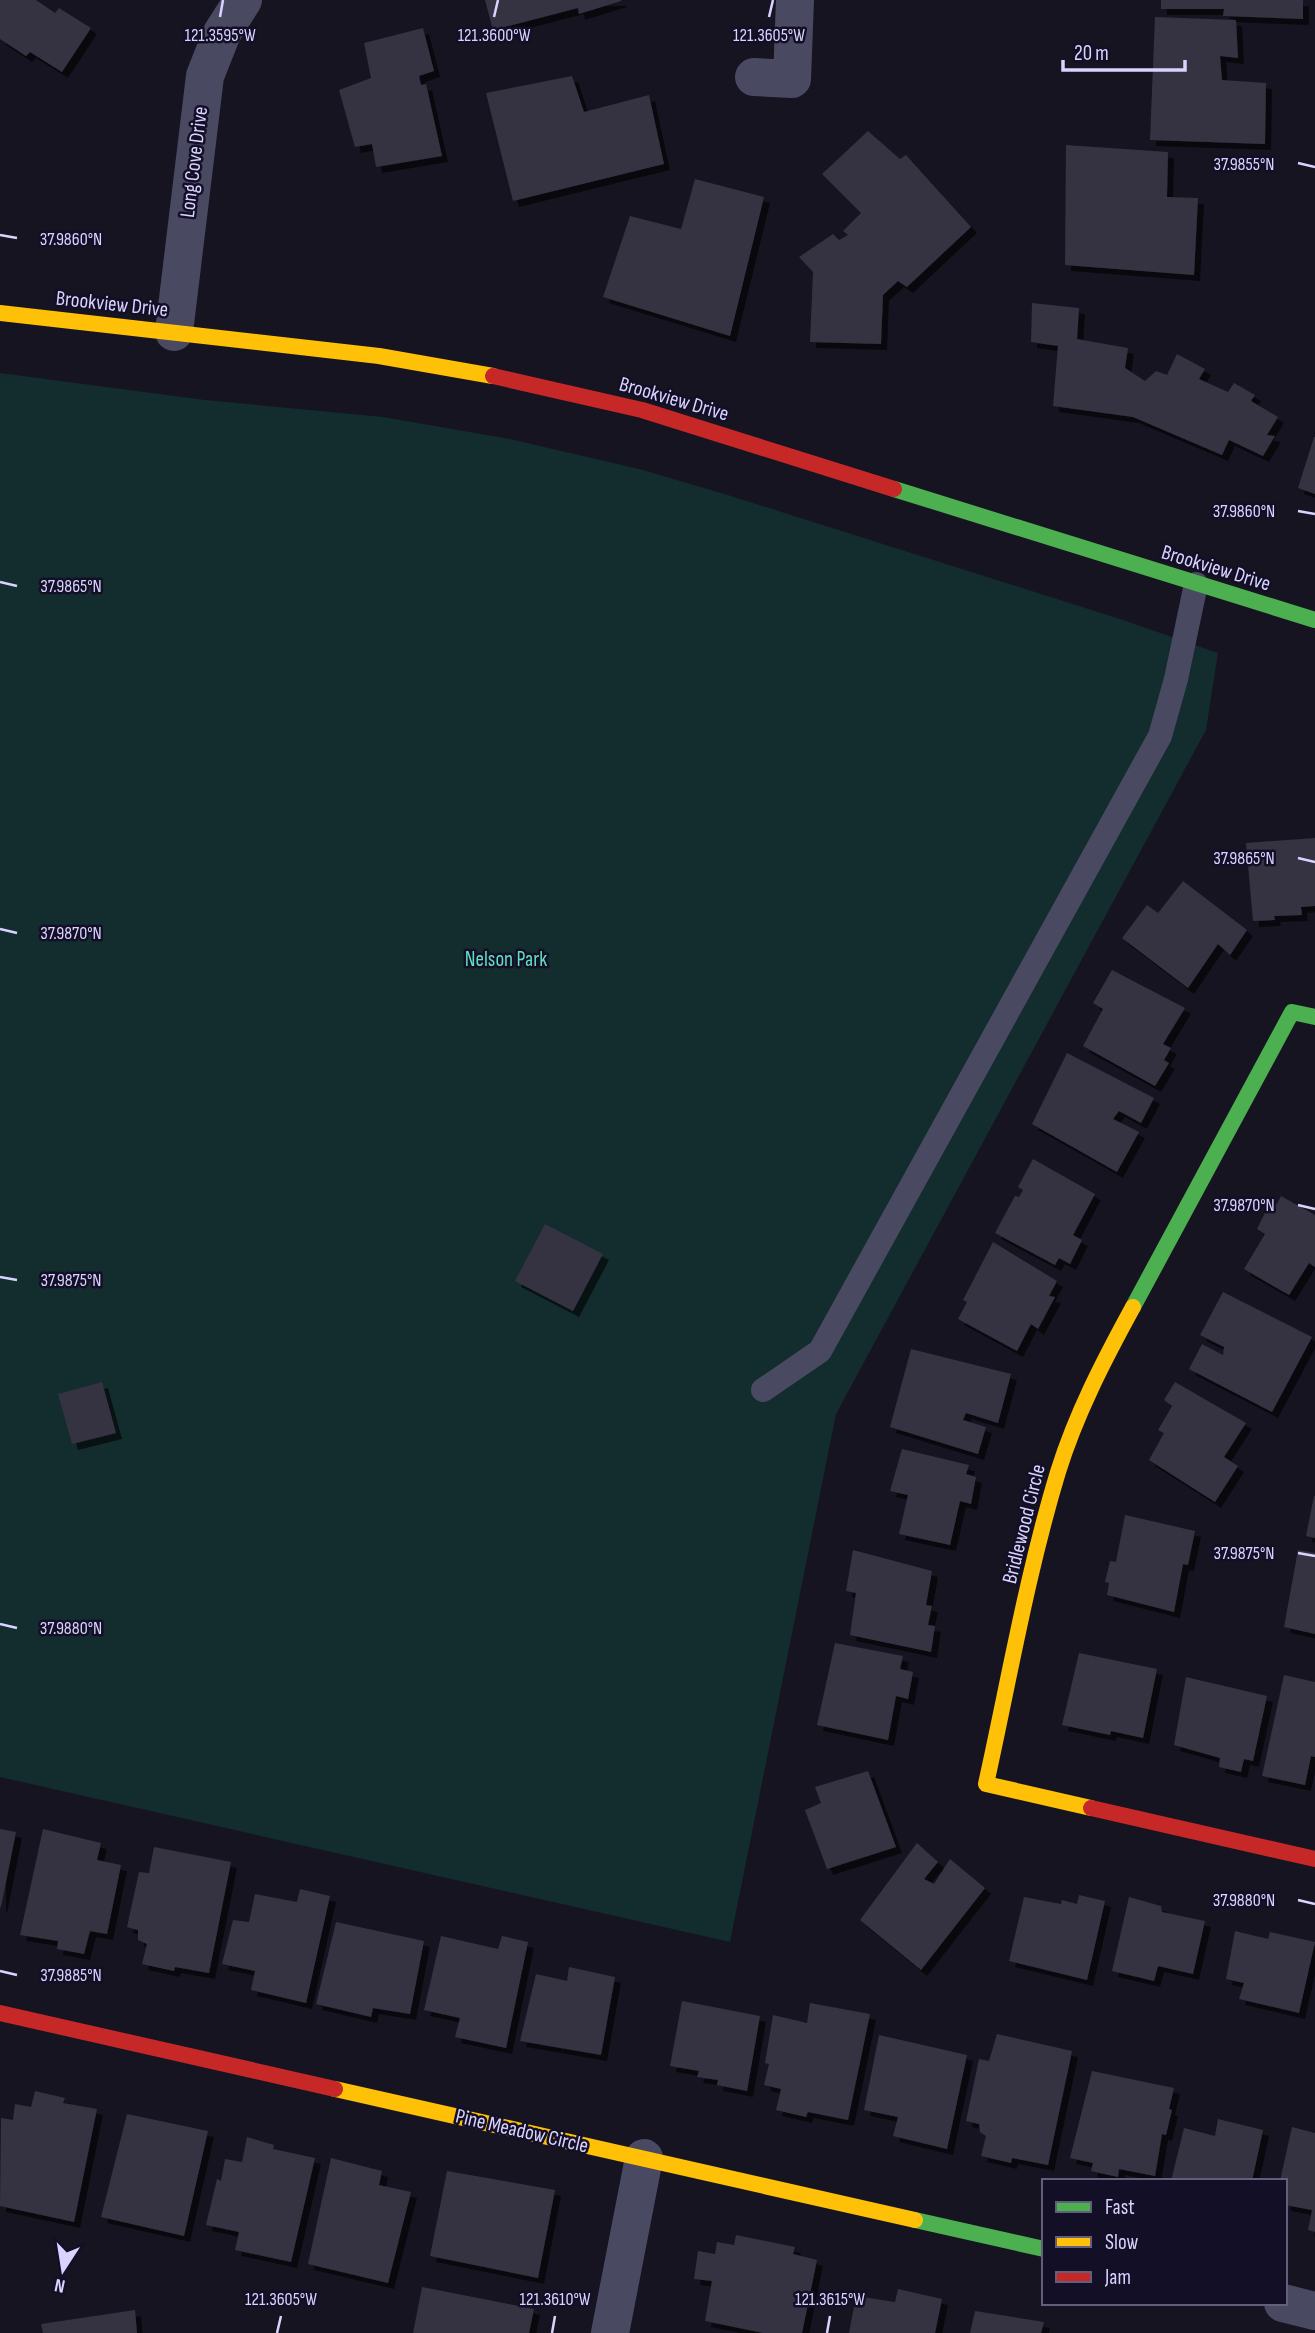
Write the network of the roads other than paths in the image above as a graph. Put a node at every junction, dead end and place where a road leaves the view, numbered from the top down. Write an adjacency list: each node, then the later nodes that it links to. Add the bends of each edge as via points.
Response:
1 (243, 0): 5 (street, Long Cove Drive, via 222,33 205,76)
2 (795, 0): 3 (street, via 792,79)
3 (754, 77)
4 (0, 313): 5 (street, Brookview Drive)
5 (174, 332): 6 (street, Brookview Drive, via 379,356 519,380 642,410)
6 (1196, 584): 7 (street, Brookview Drive); 9 (lane, via 1160,736 820,1351)
7 (1315, 621)
8 (1315, 1017): 10 (street, Bridlewood Circle, via 1292,1012 1093,1381 1059,1470 1040,1539 986,1784)
9 (763, 1390)
10 (1315, 1859)
11 (0, 2012): 12 (street, Pine Meadow Circle)
12 (644, 2158): 13 (street, Pine Meadow Circle); 16 (street)
13 (1042, 2249)
14 (1287, 2304): 15 (street)
15 (1315, 2311)
16 (610, 2333)

